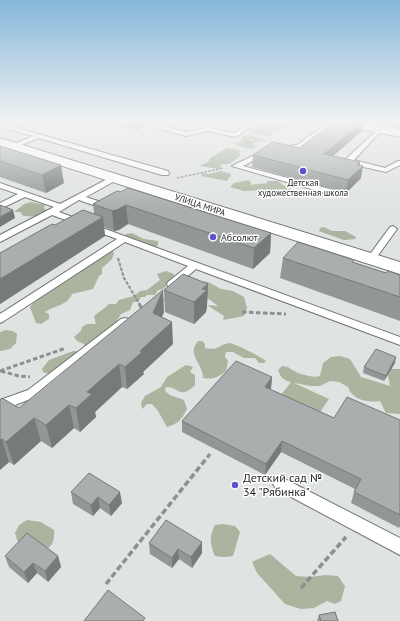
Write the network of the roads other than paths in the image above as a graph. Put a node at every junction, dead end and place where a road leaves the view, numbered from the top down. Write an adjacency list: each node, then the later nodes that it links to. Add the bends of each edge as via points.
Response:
1 (29, 151): 7 (main road, УЛИЦА МИРА)
2 (90, 151): 6 (lane)
3 (267, 151): 10 (lane, via 236,166)
4 (359, 151): 5 (lane, via 349,161 386,170)
5 (398, 162)
6 (165, 173)
7 (116, 178): 11 (lane); 18 (main road, УЛИЦА МИРА)
8 (0, 185): 9 (lane)
9 (24, 194): 12 (lane); 14 (lane)
10 (338, 194)
11 (80, 198): 13 (lane); 14 (lane)
12 (0, 206)
13 (111, 208)
14 (57, 210): 16 (lane); 17 (lane)
15 (393, 229): 18 (lane)
16 (0, 239)
17 (120, 241): 19 (lane); 23 (lane)
18 (371, 259): 20 (main road, УЛИЦА МИРА)
19 (195, 265): 21 (lane); 24 (lane)
20 (400, 268)
21 (162, 292)
22 (142, 308): 25 (lane, via 33,393)
23 (0, 319)
24 (400, 341)
25 (0, 406)
26 (281, 484): 27 (lane)
27 (400, 547)

